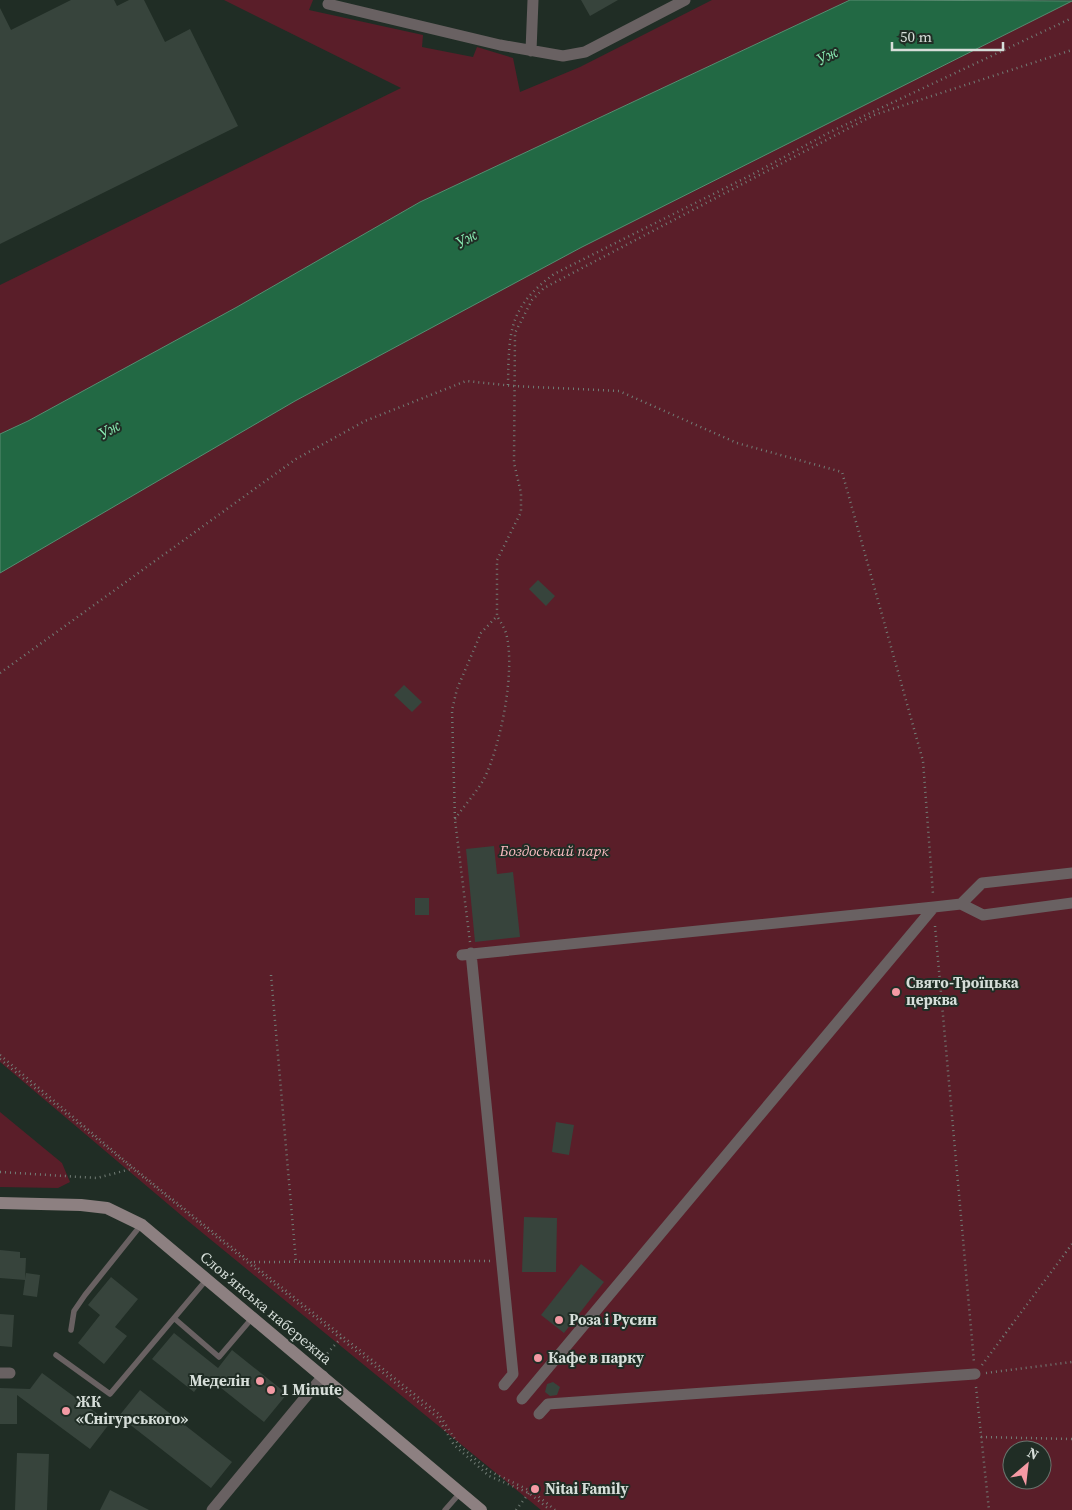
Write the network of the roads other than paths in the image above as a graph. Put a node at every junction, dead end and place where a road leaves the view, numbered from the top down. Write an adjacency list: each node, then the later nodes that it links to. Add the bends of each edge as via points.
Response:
1 (533, 0): 4 (street)
2 (685, 0): 4 (street, via 586,52 563,56)
3 (328, 4): 4 (street)
4 (531, 51)
5 (1072, 873): 7 (street, via 982,883)
6 (1072, 903): 7 (street, via 983,915)
7 (961, 904): 8 (street)
8 (934, 907): 18 (street, via 467,954 514,1374); 19 (street)
9 (0, 1203): 10 (street, Словʼянська набережна, via 107,1208)
10 (142, 1225): 11 (street, Словʼянська набережна); 14 (lane, via 84,1294 74,1311)
11 (207, 1279): 12 (street, Словʼянська набережна); 13 (lane)
12 (253, 1317): 13 (lane, via 219,1357); 17 (street, Словʼянська набережна)
13 (175, 1319): 15 (lane, via 110,1394)
14 (71, 1330)
15 (56, 1355)
16 (975, 1374): 20 (street, via 548,1404)
17 (323, 1376): 21 (street, Словʼянська набережна); 22 (street)
18 (504, 1385)
19 (522, 1399)
20 (539, 1414)
21 (460, 1493): 23 (lane); 24 (street, Словʼянська набережна)
22 (212, 1510)
23 (445, 1510)
24 (481, 1510)

